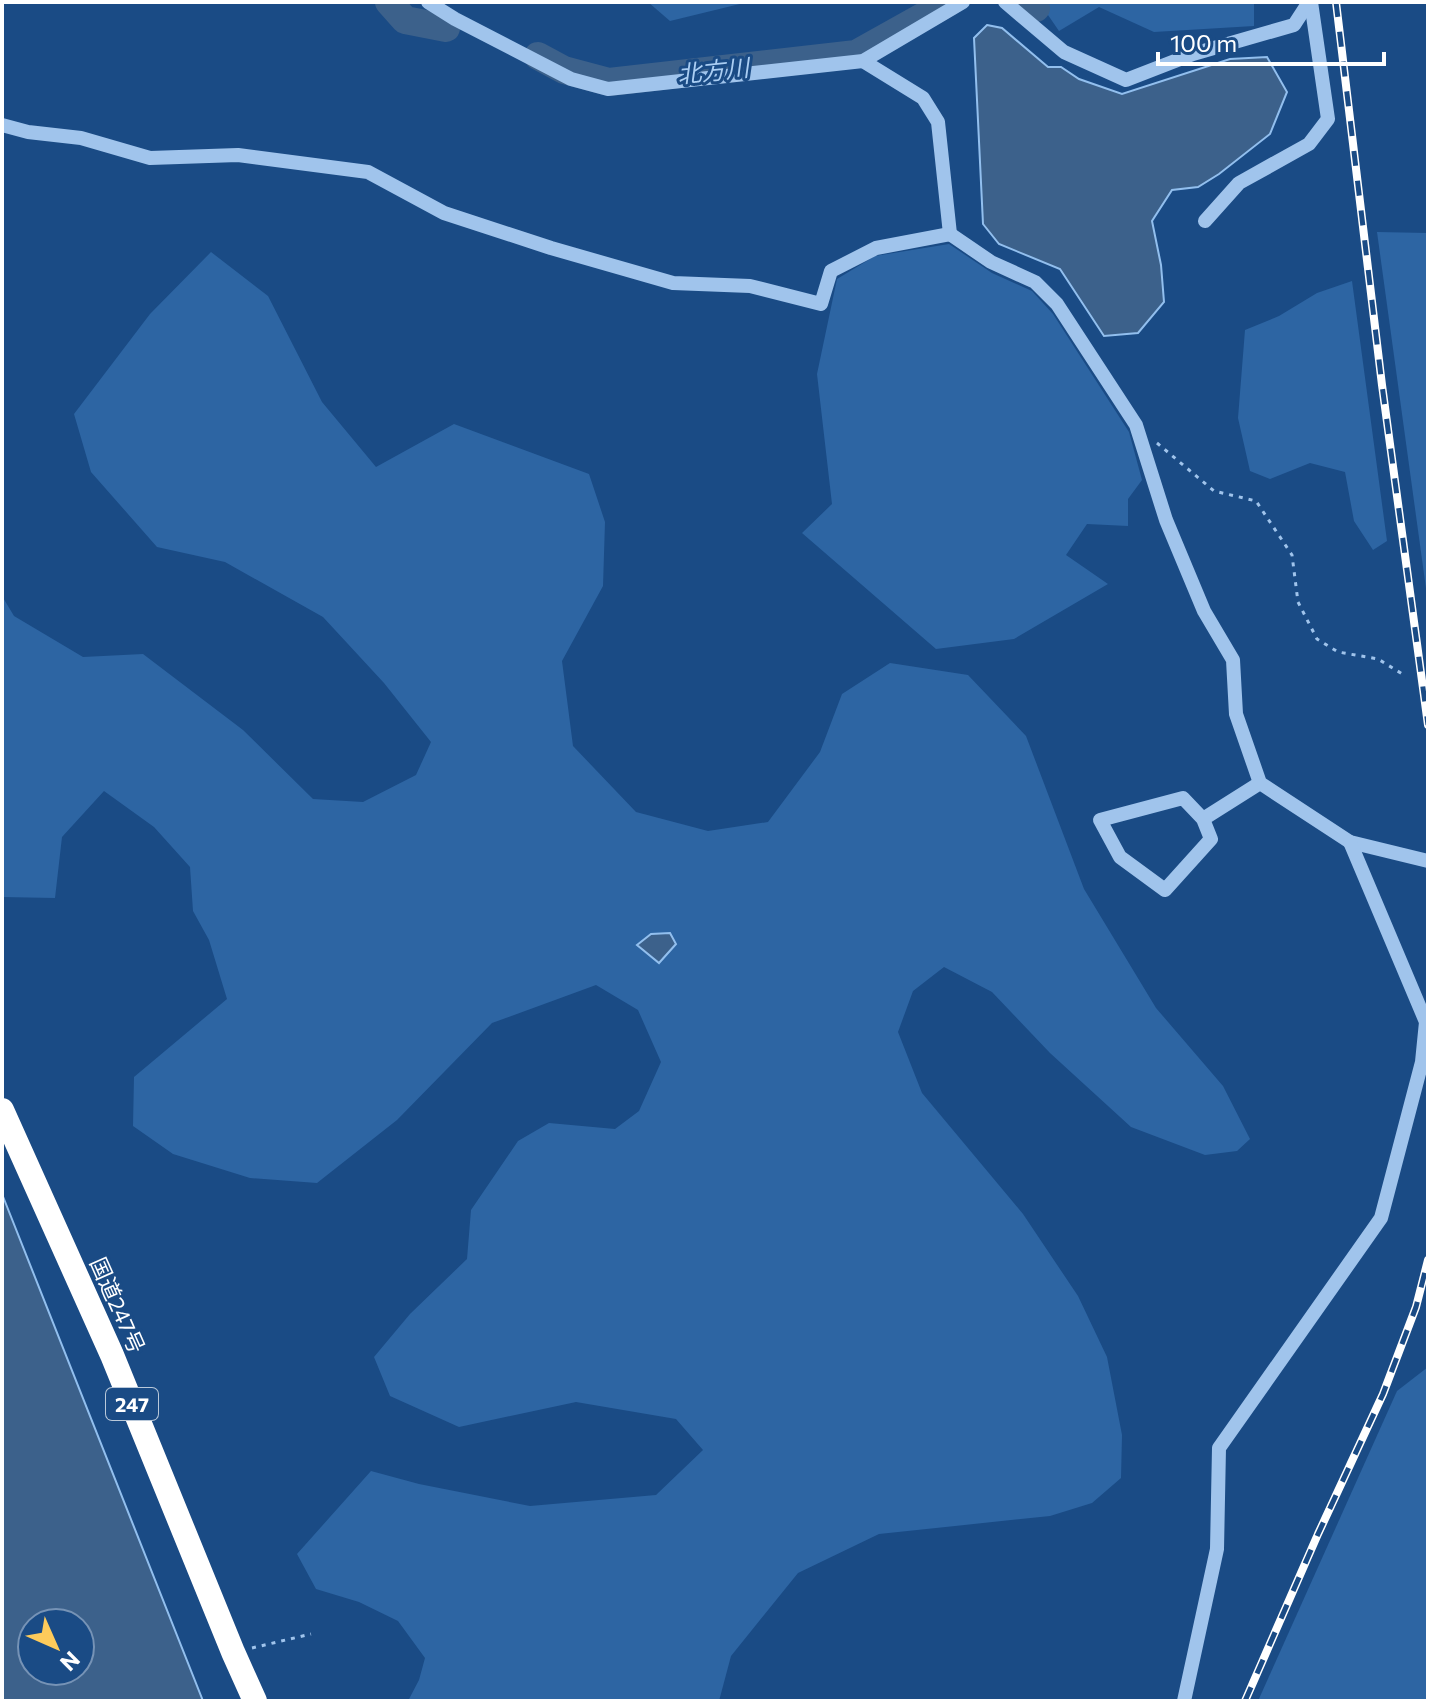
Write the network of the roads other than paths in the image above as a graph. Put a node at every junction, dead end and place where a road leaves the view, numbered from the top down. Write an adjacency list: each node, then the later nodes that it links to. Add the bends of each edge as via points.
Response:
1 (428, 2): 5 (street, via 571,79 608,89)
2 (963, 2): 5 (street)
3 (1005, 2): 4 (street, via 1064,52 1126,80 1294,25)
4 (1310, 2): 7 (street, via 1328,119 1309,144 1239,183)
5 (863, 61): 8 (street, via 923,98 938,122)
6 (2, 125): 8 (street, via 81,138 150,158 238,155 368,172 444,213 551,248 673,283 750,286 821,304 831,271 876,248)
7 (1205, 221)
8 (950, 234): 9 (street, via 991,262 1035,282 1057,304 1136,425 1166,520 1204,611 1233,660 1236,714)
9 (1260, 783): 10 (street); 11 (street)
10 (1203, 819): 10 (street, via 1211,839 1165,890 1120,857 1100,820 1183,798)
11 (1350, 842): 12 (street); 15 (street, via 1426,1022 1422,1062 1381,1218 1219,1448 1217,1549)
12 (1428, 861)
13 (2, 1110): 14 (highway, 国道247号 / 247, via 112,1355)
14 (255, 1701)
15 (1184, 1701)

